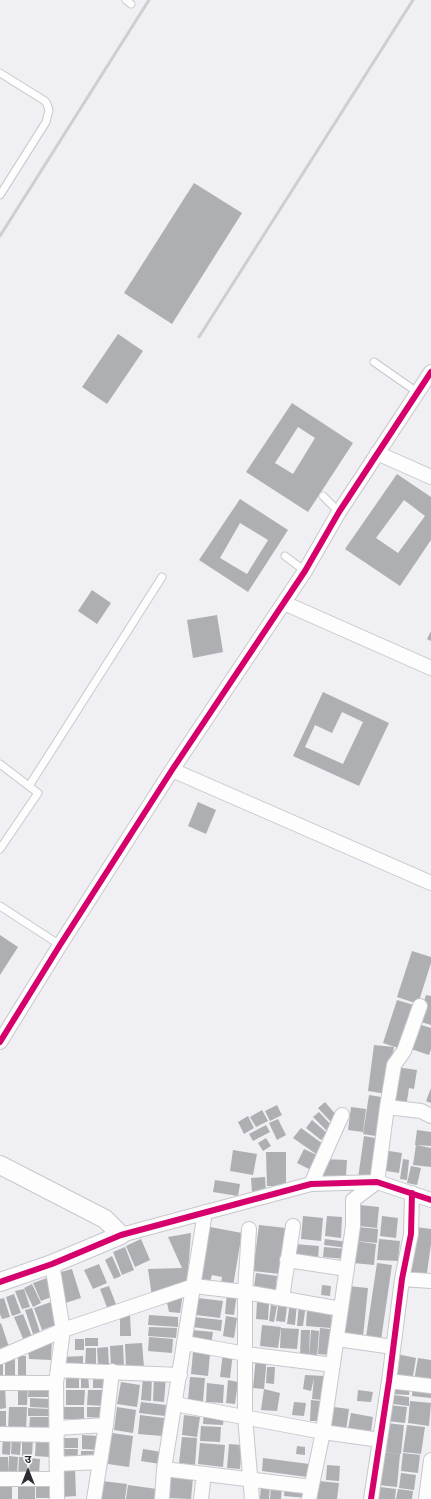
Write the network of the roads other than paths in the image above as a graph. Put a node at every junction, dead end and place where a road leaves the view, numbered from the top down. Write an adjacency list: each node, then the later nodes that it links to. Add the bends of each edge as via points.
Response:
1 (0, 73): 2 (lane, via 45,101 49,110 46,122)
2 (0, 195)
3 (374, 362): 5 (lane)
4 (431, 372): 5 (street)
5 (417, 392): 6 (street)
6 (377, 453): 7 (street); 9 (street)
7 (431, 477)
8 (323, 496): 9 (lane)
9 (339, 512): 11 (street)
10 (285, 556): 11 (lane)
11 (305, 571): 13 (street)
12 (162, 577): 17 (lane)
13 (284, 603): 14 (street); 16 (street)
14 (431, 668)
15 (0, 764): 17 (lane)
16 (172, 770): 19 (street); 21 (street)
17 (29, 786): 18 (lane, via 38,793)
18 (0, 850)
19 (431, 883)
20 (0, 906): 21 (lane)
21 (60, 945): 23 (street)
22 (420, 1006): 24 (street, via 404,1051 394,1065)
23 (0, 1042)
24 (387, 1106): 26 (street); 29 (street)
25 (342, 1115): 28 (street)
26 (431, 1116)
27 (0, 1165): 37 (street, via 105,1219)
28 (314, 1178): 30 (street); 34 (street)
29 (377, 1182): 30 (street); 31 (street); 32 (street)
30 (331, 1184): 32 (street)
31 (412, 1193): 33 (street); 41 (street, via 410,1234)
32 (353, 1200): 40 (street, via 353,1226)
33 (431, 1200)
34 (205, 1212): 37 (street); 44 (street)
35 (292, 1226): 38 (street)
36 (249, 1229): 45 (street)
37 (121, 1235): 39 (street)
38 (287, 1260): 40 (street); 46 (street)
39 (52, 1264): 43 (street); 48 (street)
40 (347, 1269): 47 (street)
41 (402, 1279): 42 (street); 51 (street)
42 (431, 1281)
43 (0, 1282)
44 (194, 1286): 45 (street); 48 (street); 50 (street)
45 (245, 1292): 46 (street); 52 (street)
46 (282, 1298): 47 (street)
47 (341, 1310): 49 (street)
48 (63, 1330): 53 (street); 57 (street)
49 (337, 1339): 51 (street); 54 (street)
50 (185, 1343): 52 (street); 56 (street)
51 (393, 1347): 58 (street)
52 (246, 1354): 54 (street); 62 (street)
53 (0, 1356)
54 (333, 1365): 65 (street)
55 (112, 1372): 56 (street); 57 (street); 63 (street)
56 (180, 1375): 61 (street)
57 (57, 1376): 59 (street); 64 (street)
58 (389, 1381): 60 (street); 67 (street)
59 (0, 1383)
60 (431, 1386)
61 (175, 1404): 62 (street); 71 (street)
62 (245, 1417): 65 (street); 75 (street)
63 (106, 1425): 64 (street); 69 (street)
64 (57, 1432): 66 (street); 70 (street)
65 (323, 1432): 67 (street); 76 (street)
66 (0, 1434)
67 (380, 1440): 82 (street)
68 (431, 1460): 83 (street)
69 (100, 1462): 70 (street); 78 (street)
70 (57, 1464): 74 (street)
71 (164, 1469): 72 (street); 79 (street)
72 (204, 1474): 75 (street); 80 (street)
73 (0, 1479): 74 (street)
74 (57, 1479): 77 (street)
75 (250, 1480): 76 (street); 81 (street)
76 (307, 1492)
77 (57, 1499)
78 (94, 1499)
79 (162, 1499)
80 (201, 1499)
81 (252, 1499)
82 (371, 1499)
83 (426, 1499)

